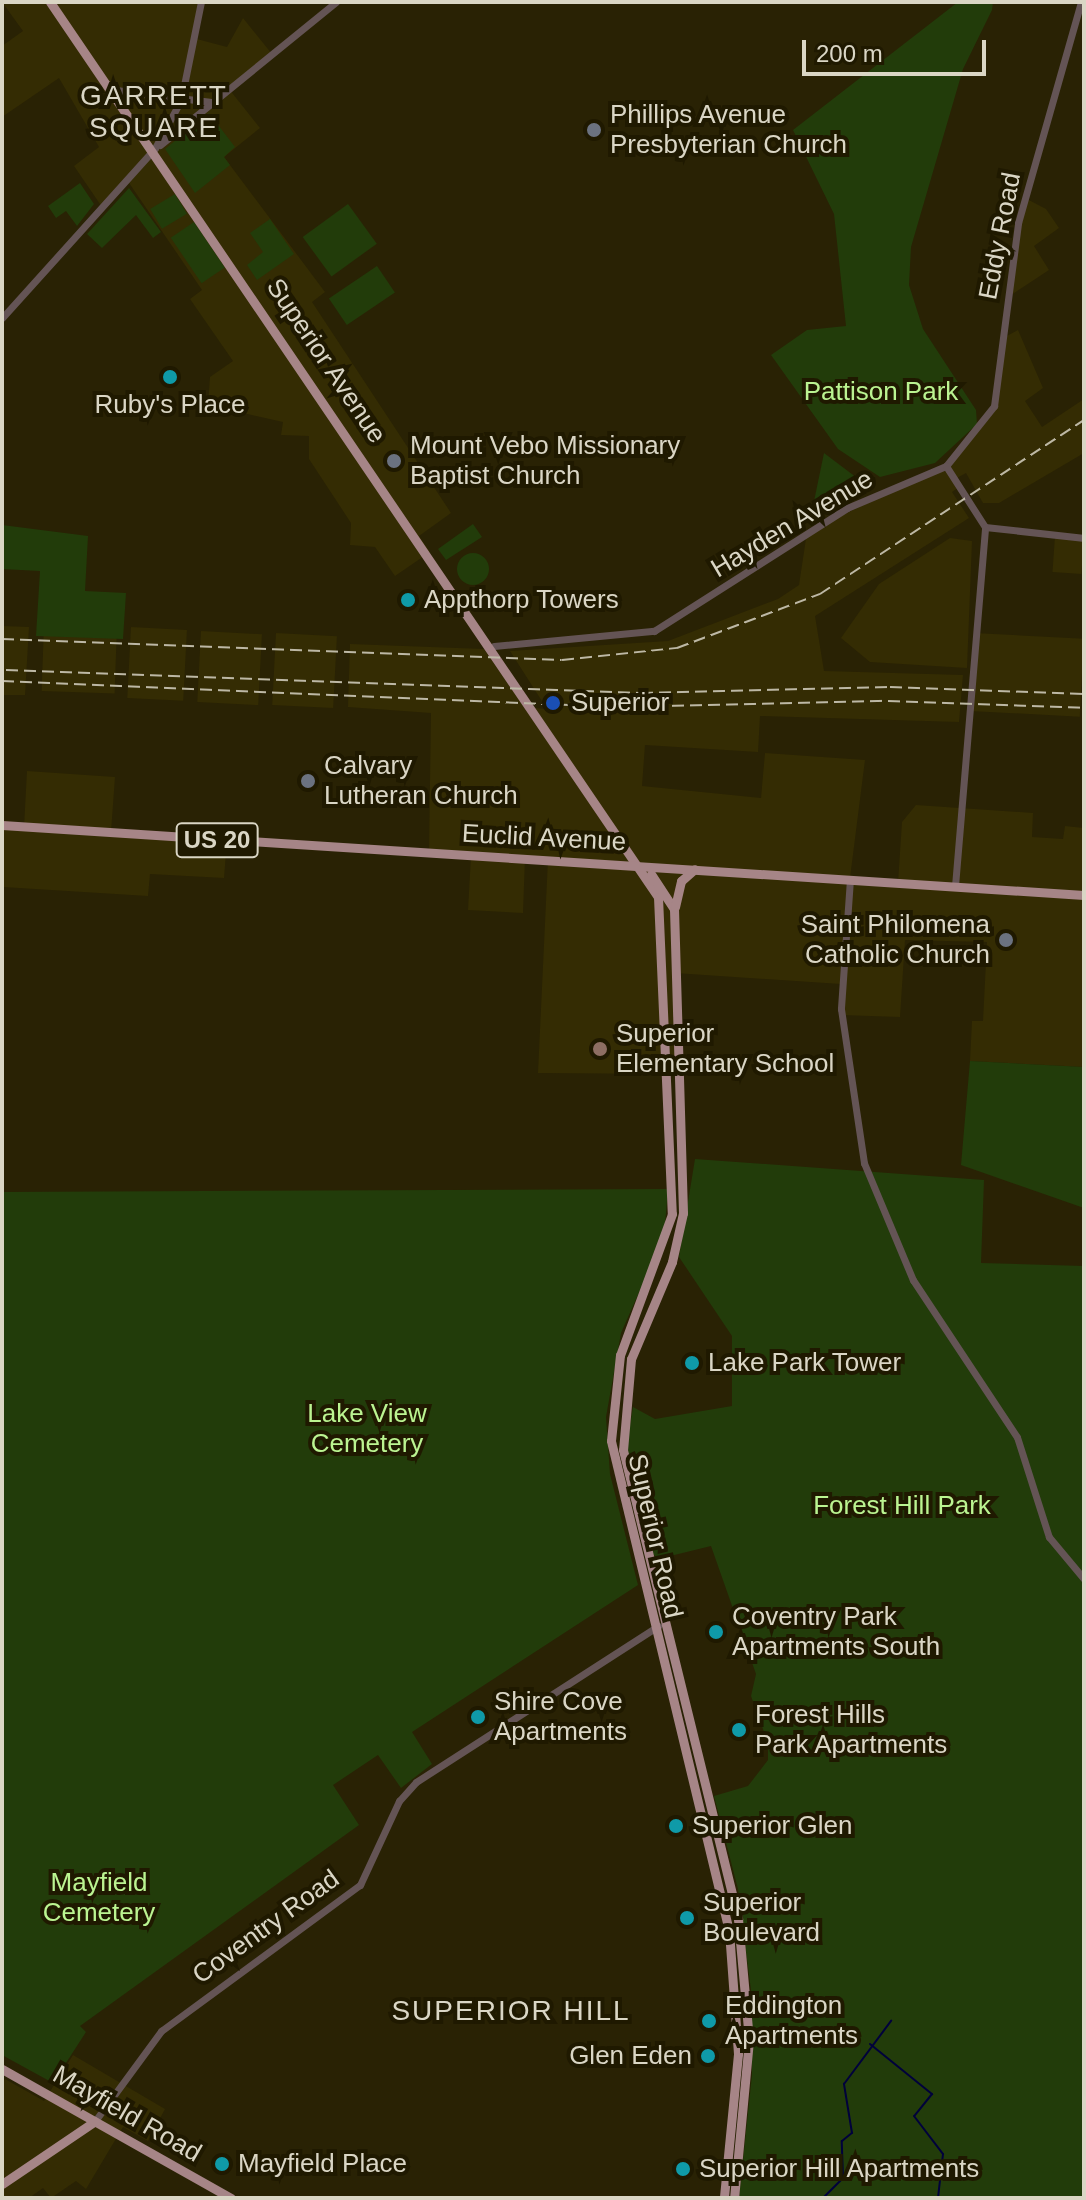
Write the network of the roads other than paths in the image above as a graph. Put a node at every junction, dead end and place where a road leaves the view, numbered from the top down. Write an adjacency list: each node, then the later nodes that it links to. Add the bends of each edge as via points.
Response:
1 (50, 2): 5 (main road, Superior Avenue)
2 (201, 2): 7 (street)
3 (336, 2): 6 (street)
4 (1081, 2): 10 (street, Eddy Road, via 1018,223 994,406)
5 (116, 90): 7 (street); 8 (main road, Superior Avenue)
6 (217, 99): 7 (street, via 203,105); 8 (street)
7 (181, 100): 8 (street)
8 (155, 148): 9 (street); 13 (main road, Superior Avenue)
9 (2, 318)
10 (946, 466): 11 (street); 13 (street, Hayden Avenue, via 847,508 654,631)
11 (985, 527): 12 (street); 18 (street)
12 (1084, 538)
13 (494, 646): 15 (main road, Superior Avenue)
14 (2, 825): 15 (main road, Euclid Avenue / US 20)
15 (643, 866): 16 (main road, Euclid Avenue); 20 (main road); 21 (main road, Superior Road, via 662,917 674,1188 667,1242)
16 (695, 869): 17 (main road, Euclid Avenue); 20 (main road, via 681,881)
17 (850, 879): 18 (main road, Euclid Avenue); 24 (street, via 841,1015 864,1163 919,1290 1017,1437 1049,1537)
18 (955, 886): 19 (main road, Euclid Avenue)
19 (1084, 895)
20 (674, 909): 21 (main road, Superior Road, via 683,1213 672,1262)
21 (643, 1308): 22 (main road, Superior Road); 23 (main road, Superior Road)
22 (620, 1355): 23 (street); 26 (main road, Superior Road, via 613,1464)
23 (631, 1359): 25 (main road, Superior Road, via 623,1450)
24 (1084, 1579)
25 (664, 1625): 26 (street, Coventry Road); 32 (main road, Superior Road, via 733,1892 745,1969 746,2107)
26 (653, 1627): 28 (street, Coventry Road, via 408,1790 360,1885 161,2031); 31 (main road, Superior Road, via 732,1954 736,2107)
27 (2, 2069): 28 (main road, Mayfield Road)
28 (95, 2121): 29 (main road, Coventry Road); 30 (main road, Mayfield Road)
29 (2, 2184)
30 (231, 2198)
31 (724, 2198)
32 (734, 2198)

